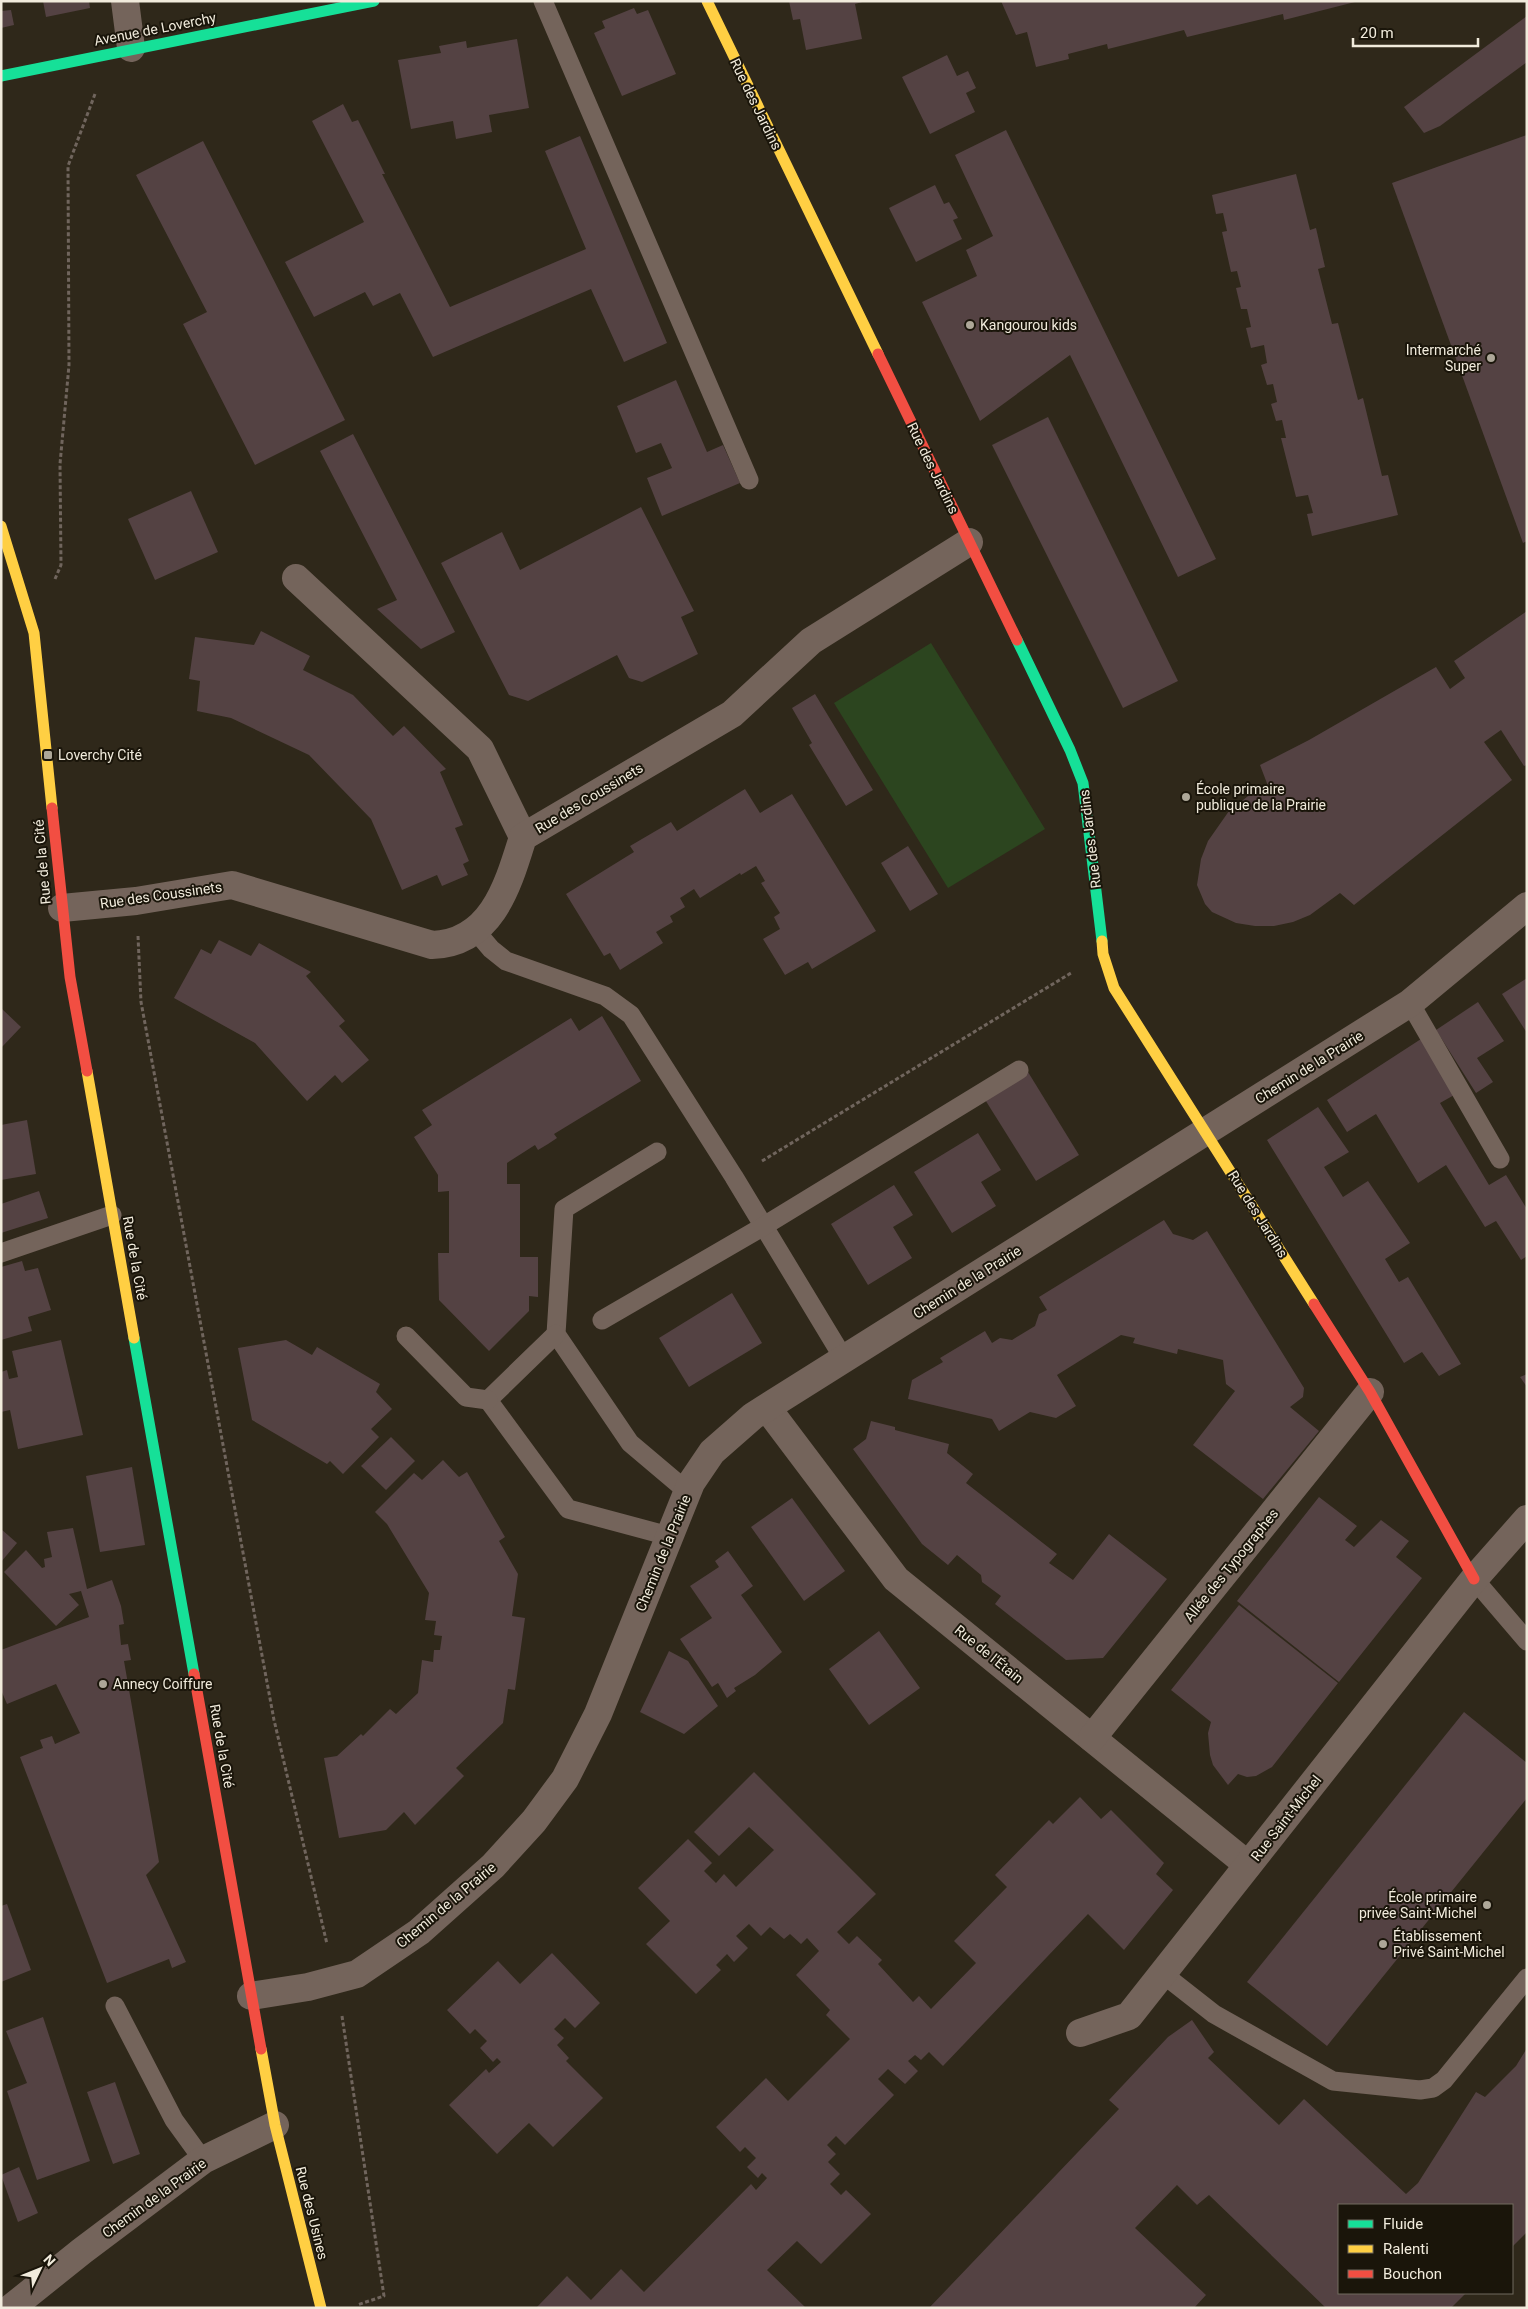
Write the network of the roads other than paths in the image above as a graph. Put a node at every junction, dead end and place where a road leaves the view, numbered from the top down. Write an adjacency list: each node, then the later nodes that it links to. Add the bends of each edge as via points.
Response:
1 (125, 1): 5 (street)
2 (374, 1): 5 (street, Avenue de Loverchy)
3 (543, 1): 7 (lane)
4 (707, 1): 9 (street, Rue des Jardins)
5 (120, 51): 6 (street, Avenue de Loverchy)
6 (1, 76)
7 (749, 480)
8 (1, 526): 13 (street, Rue de la Cité, via 34,633)
9 (969, 542): 11 (street, Rue des Coussinets, via 811,641 732,714); 17 (street, Rue des Jardins, via 1083,783 1103,954 1114,988)
10 (296, 578): 11 (street, via 480,749)
11 (523, 837): 14 (street, Rue des Coussinets, via 500,903 485,922)
12 (1527, 906): 15 (street, Chemin de la Prairie)
13 (62, 908): 14 (street, Rue des Coussinets, via 136,901 232,885 432,945 446,944); 20 (street, Rue de la Cité, via 70,977)
14 (474, 929): 21 (lane, via 506,960 605,996 631,1015)
15 (1410, 1004): 17 (street, Chemin de la Prairie); 19 (lane)
16 (1019, 1070): 21 (lane)
17 (1206, 1132): 26 (street, Chemin de la Prairie); 27 (street, Rue des Jardins)
18 (657, 1152): 24 (lane, via 564,1209)
19 (1500, 1158)
20 (112, 1215): 22 (lane); 39 (street, Rue de la Cité)
21 (764, 1226): 23 (lane); 26 (lane)
22 (1, 1253)
23 (602, 1320)
24 (556, 1334): 28 (lane); 30 (lane, via 630,1443)
25 (406, 1336): 28 (lane, via 466,1396)
26 (844, 1359): 29 (street, Chemin de la Prairie)
27 (1370, 1392): 33 (street, Rue des Jardins); 35 (street, Allée des Typographes)
28 (488, 1400): 32 (lane, via 568,1509)
29 (767, 1408): 30 (street, Chemin de la Prairie, via 712,1452); 35 (street, Rue de l'Étain, via 896,1579)
30 (688, 1492): 32 (street, Chemin de la Prairie)
31 (1527, 1519): 33 (street)
32 (669, 1536): 39 (street, Chemin de la Prairie, via 598,1714 566,1779 534,1821 493,1866 419,1932 357,1974 308,1988)
33 (1474, 1579): 34 (lane); 36 (street, Rue Saint-Michel)
34 (1527, 1641)
35 (1092, 1738): 36 (street, Rue de l'Étain)
36 (1248, 1865): 37 (street, Rue Saint-Michel)
37 (1163, 1974): 38 (lane, via 1214,2014 1333,2081 1420,2090 1433,2088 1444,2080); 41 (street, Rue Saint-Michel, via 1129,2016)
38 (1527, 1978)
39 (251, 1996): 42 (street)
40 (115, 2006): 43 (lane, via 174,2120)
41 (1080, 2033)
42 (275, 2125): 43 (street, Chemin de la Prairie); 45 (street, Rue des Usines)
43 (203, 2160): 44 (street, Chemin de la Prairie)
44 (12, 2307)
45 (321, 2308)

